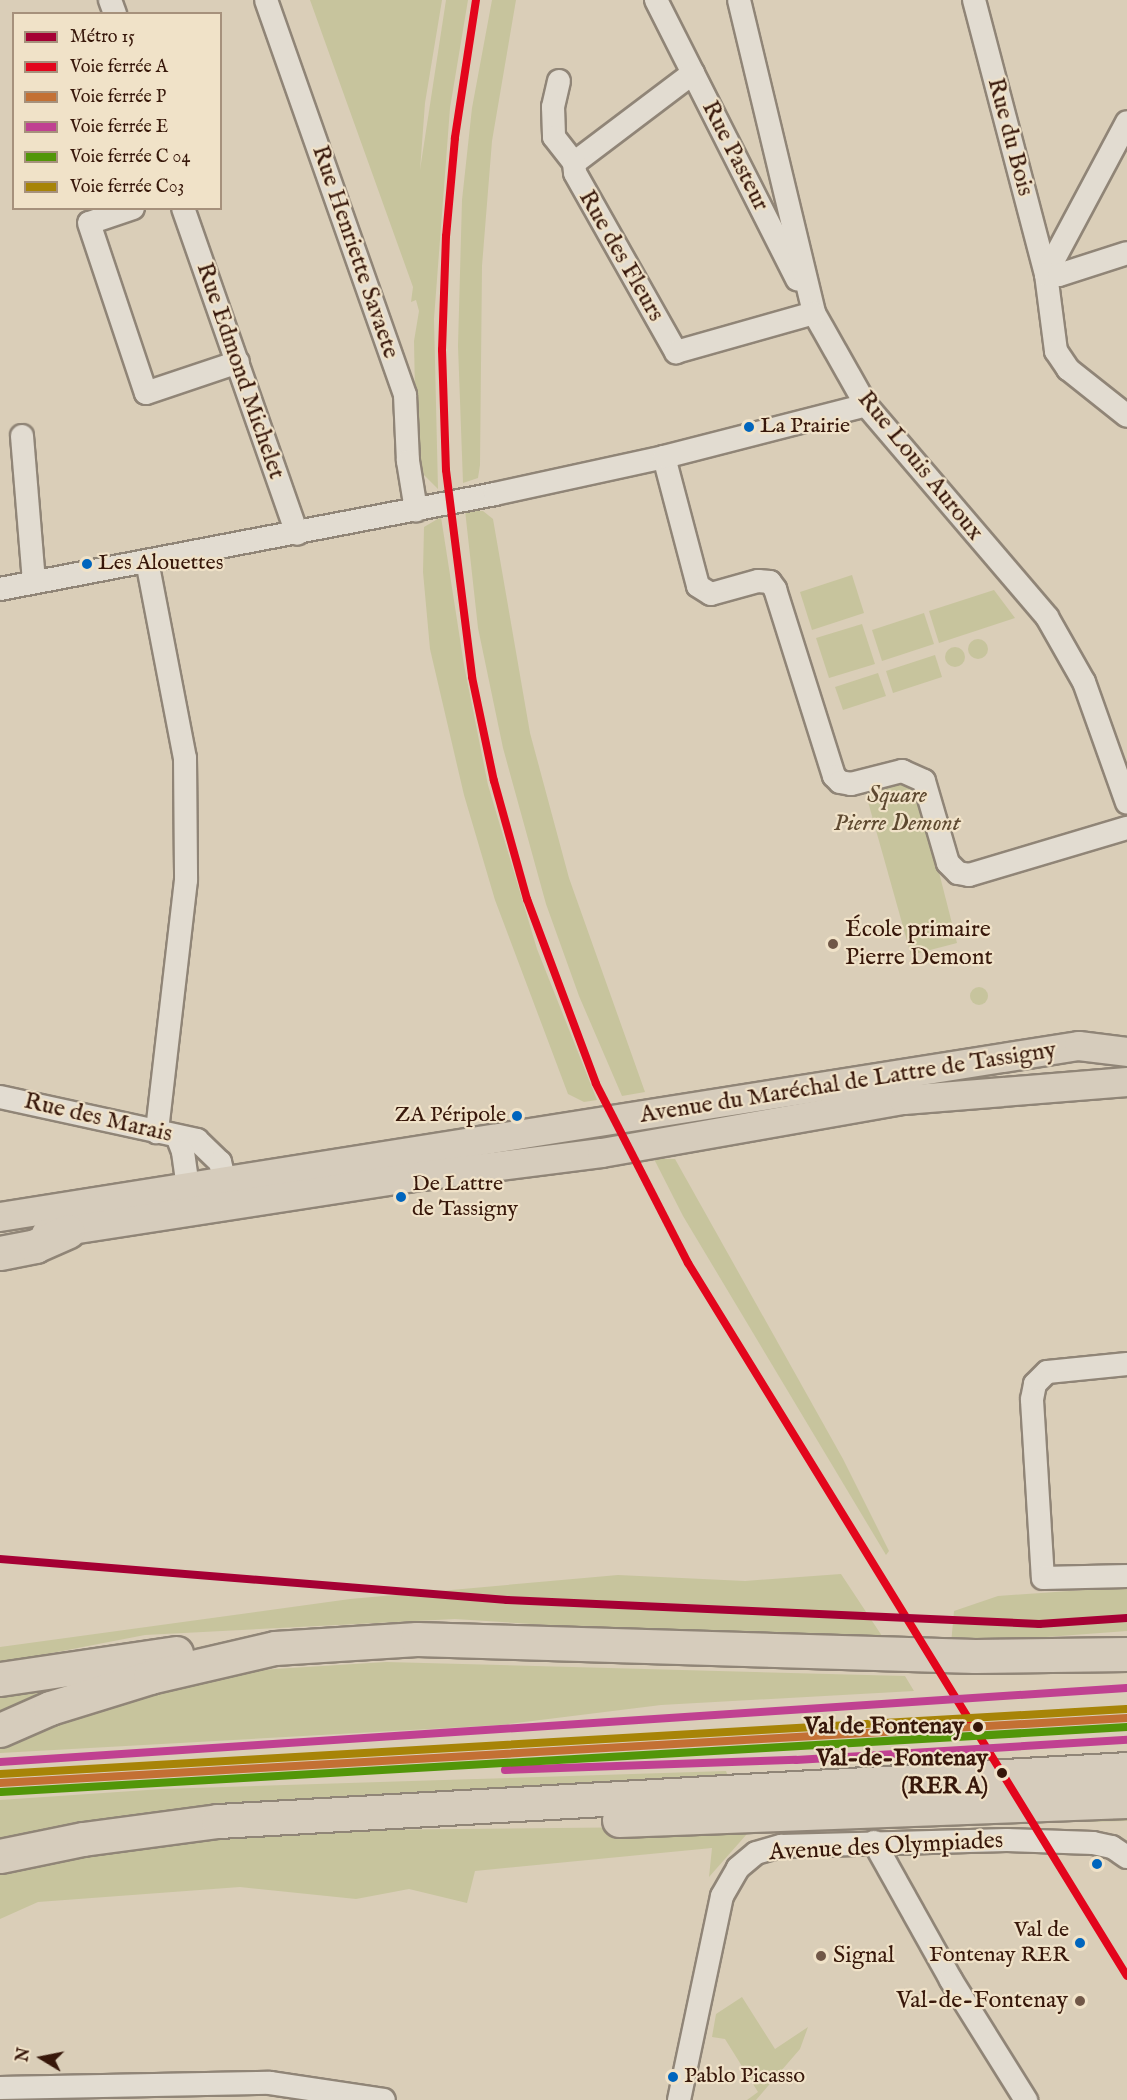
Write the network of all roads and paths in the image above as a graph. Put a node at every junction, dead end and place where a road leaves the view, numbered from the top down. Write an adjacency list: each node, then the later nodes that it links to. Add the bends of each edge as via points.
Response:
1 (266, 0): 19 (street, Rue Henriette Savaete, via 405,395 408,461)
2 (656, 0): 5 (street, Rue Pasteur)
3 (739, 0): 13 (street, Rue Louis Auroux)
4 (974, 0): 12 (street, Rue du Bois)
5 (693, 73): 8 (street, Rue des Fleurs); 13 (street, Rue Pasteur)
6 (559, 81): 8 (street, via 553,107 554,137)
7 (1127, 122): 12 (street)
8 (574, 164): 13 (street, Rue des Fleurs, via 574,173 676,352)
9 (127, 210): 14 (street, via 89,223 147,393)
10 (184, 210): 14 (street, Rue Edmond Michelet)
11 (1127, 253): 12 (street, via 1059,275)
12 (1046, 273): 16 (street, Rue du Bois, via 1056,351 1068,369)
13 (814, 313): 15 (street, Rue Louis Auroux)
14 (238, 362): 20 (street, Rue Edmond Michelet)
15 (866, 405): 18 (street); 24 (street, Rue Louis Auroux, via 1047,617 1084,682)
16 (1127, 416)
17 (22, 436): 22 (street)
18 (664, 457): 19 (street); 25 (street, via 698,586 711,594 758,581 771,582 834,776 840,782 850,784 902,771 924,781 948,863 958,873 969,875)
19 (416, 510): 20 (street)
20 (297, 534): 21 (street)
21 (147, 561): 22 (street); 29 (street, via 185,758 186,880)
22 (34, 582): 23 (street)
23 (0, 589)
24 (1127, 803)
25 (1127, 828)
26 (1127, 1052): 30 (main road, Avenue du Maréchal de Lattre de Tassigny, via 1079,1046)
27 (1127, 1082): 33 (main road, Avenue du Maréchal de Lattre de Tassigny, via 904,1100 602,1153 367,1184)
28 (0, 1096): 29 (street, Rue des Marais)
29 (177, 1136): 30 (street, via 220,1162); 31 (street)
30 (225, 1182): 31 (main road, Avenue du Maréchal de Lattre de Tassigny); 33 (street, via 224,1191 218,1196 152,1208)
31 (189, 1188): 32 (main road, Avenue du Maréchal de Lattre de Tassigny)
32 (0, 1217)
33 (132, 1222): 34 (main road, Avenue du Maréchal de Lattre de Tassigny)
34 (68, 1231): 35 (main road, Avenue du Maréchal de Lattre de Tassigny); 36 (highway, via 34,1246)
35 (0, 1242)
36 (0, 1253)
37 (1127, 1364): 38 (street, via 1047,1372 1035,1384 1032,1400 1043,1578)
38 (1127, 1576)
39 (275, 1648): 40 (highway, via 417,1640 975,1656); 41 (highway, via 255,1642); 42 (highway, via 150,1677 51,1708)
40 (1127, 1654)
41 (0, 1679)
42 (0, 1731)
43 (1127, 1769): 45 (highway)
44 (1127, 1801): 45 (highway, via 620,1821 539,1822)
45 (401, 1811): 47 (highway, via 218,1821 83,1839)
46 (874, 1842): 48 (street, Avenue des Olympiades, via 1093,1843 1112,1847); 52 (street, Avenue des Olympiades, via 772,1847 751,1856 738,1868 722,1896); 53 (street)
47 (0, 1856)
48 (1127, 1857)
49 (0, 2088): 50 (street)
50 (102, 2093): 51 (street, via 270,2083)
51 (384, 2100)
52 (679, 2100)
53 (1026, 2100)

